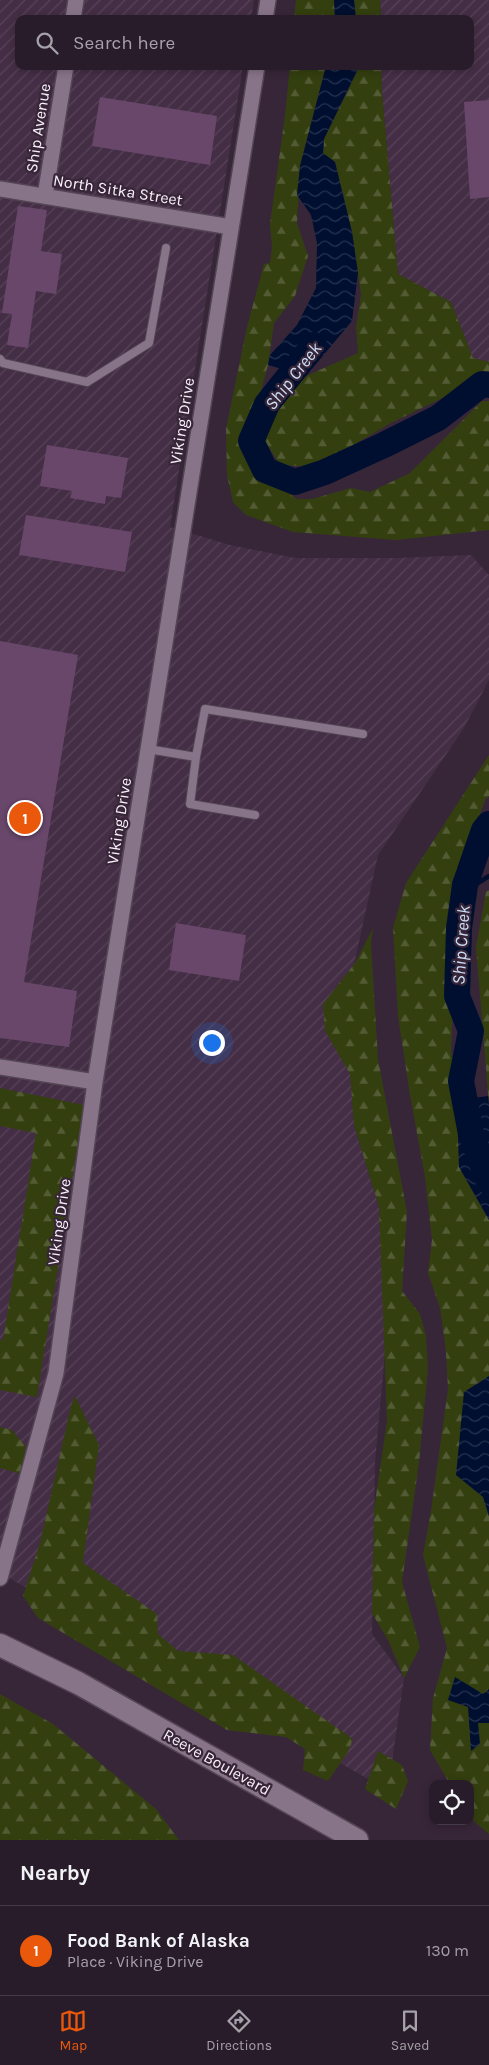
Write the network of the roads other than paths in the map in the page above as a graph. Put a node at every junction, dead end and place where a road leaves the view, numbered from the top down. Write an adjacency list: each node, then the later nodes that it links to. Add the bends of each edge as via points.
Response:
1 (76, 0): 3 (street)
2 (268, 0): 4 (street)
3 (74, 15)
4 (266, 15)
5 (65, 70): 8 (street, Ship Avenue)
6 (256, 70): 9 (street, Viking Drive)
7 (0, 189): 8 (street, North Sitka Street)
8 (46, 196): 9 (street, North Sitka Street)
9 (231, 227): 13 (street, Viking Drive)
10 (166, 248): 11 (lane, via 148,343 87,382)
11 (0, 360)
12 (363, 734): 14 (lane, via 205,709)
13 (148, 749): 14 (lane); 17 (street, Viking Drive)
14 (196, 757): 15 (lane, via 190,804)
15 (254, 815)
16 (0, 1067): 17 (street)
17 (95, 1082): 18 (street, Viking Drive, via 56,1373)
18 (0, 1578)
19 (0, 1645): 20 (street, Reeve Boulevard, via 78,1683)
20 (357, 1840)

